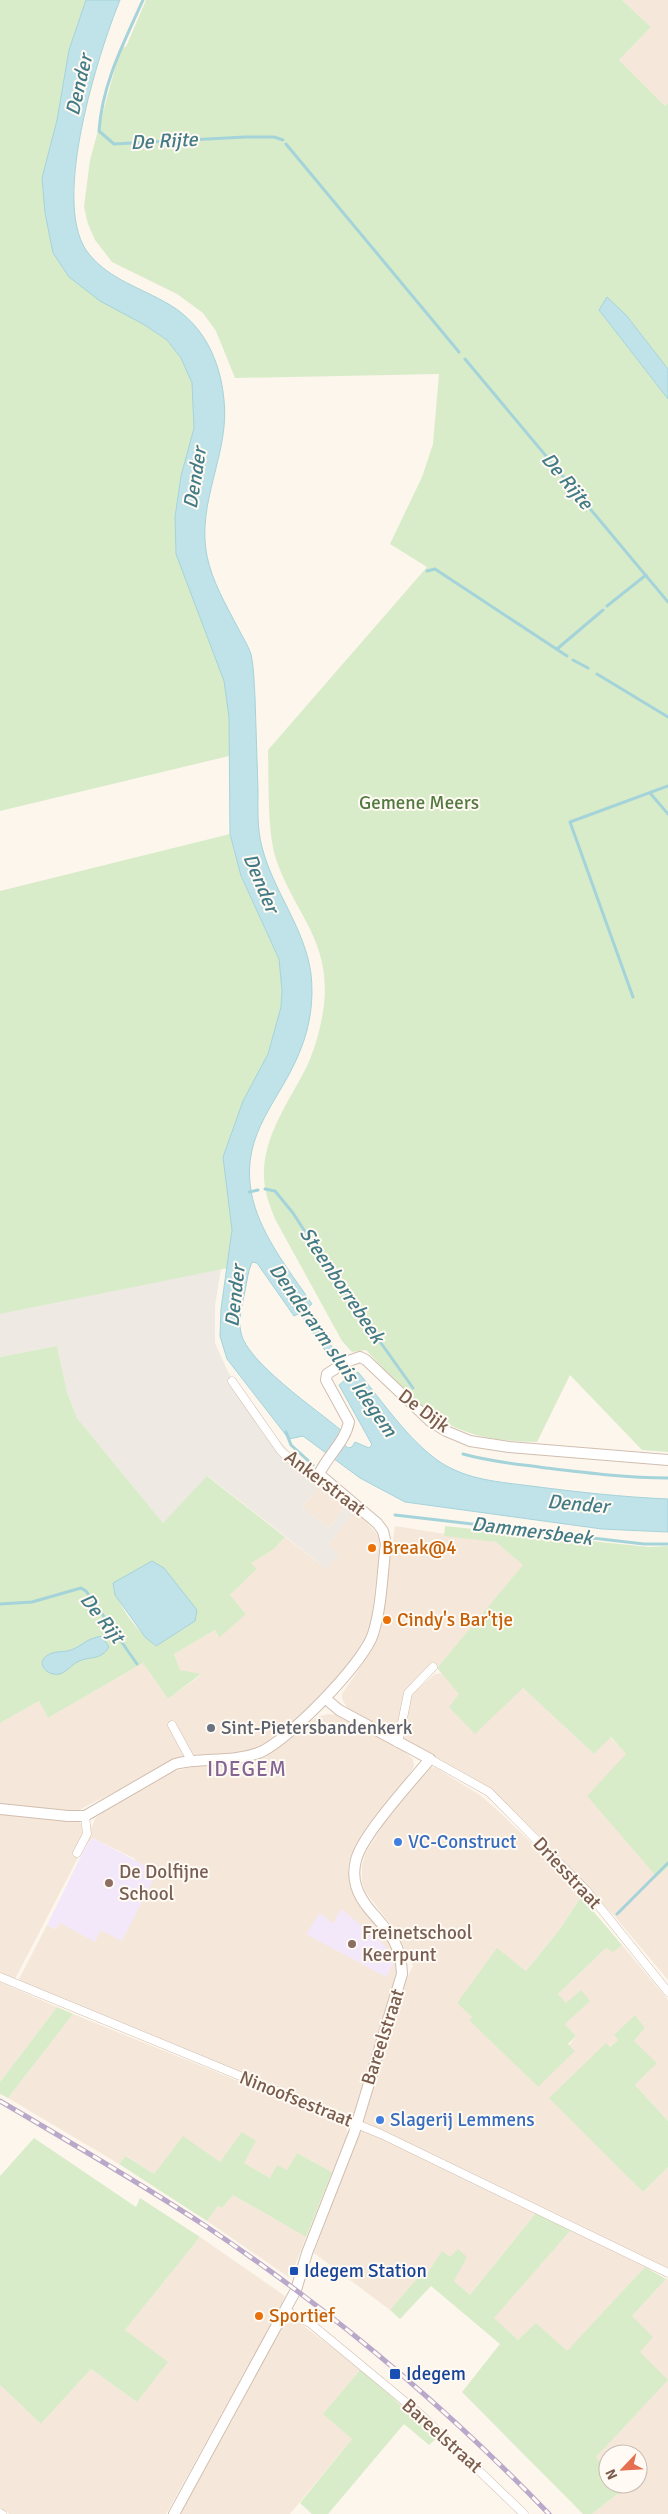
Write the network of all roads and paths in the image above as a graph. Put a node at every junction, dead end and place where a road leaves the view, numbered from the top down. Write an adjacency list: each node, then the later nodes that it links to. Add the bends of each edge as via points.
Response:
1 (232, 1381): 3 (street, Ankerstraat, via 281,1451 307,1474)
2 (668, 1460): 3 (street, De Dijk, via 509,1448 470,1441 430,1421 360,1357 327,1374 326,1380 349,1422 343,1439)
3 (319, 1474): 5 (street, Ankerstraat, via 377,1523 386,1544 373,1634 347,1675)
4 (432, 1667): 7 (street, via 408,1693)
5 (326, 1699): 7 (street, Driesstraat, via 339,1710); 9 (street, Ankerstraat, via 260,1753 241,1759)
6 (172, 1725): 9 (street)
7 (398, 1742): 8 (street, Driesstraat)
8 (430, 1759): 14 (street, Driesstraat, via 489,1792 586,1890); 15 (street, Bareelstraat, via 384,1815 356,1860 354,1884 360,1898 393,1937 400,1951 402,1974)
9 (190, 1760): 11 (street, Ankerstraat, via 165,1768)
10 (0, 1809): 11 (street)
11 (85, 1816): 12 (street, via 87,1834)
12 (78, 1853)
13 (0, 1977): 15 (street, Ninoofsestraat)
14 (668, 1992)
15 (355, 2124): 16 (street, Ninoofsestraat); 17 (street, Bareelstraat, via 298,2284)
16 (668, 2273)
17 (285, 2310): 18 (street, Bareelstraat); 19 (street, Bareelstraat, via 310,2324 420,2414)
18 (174, 2514)
19 (524, 2514)

